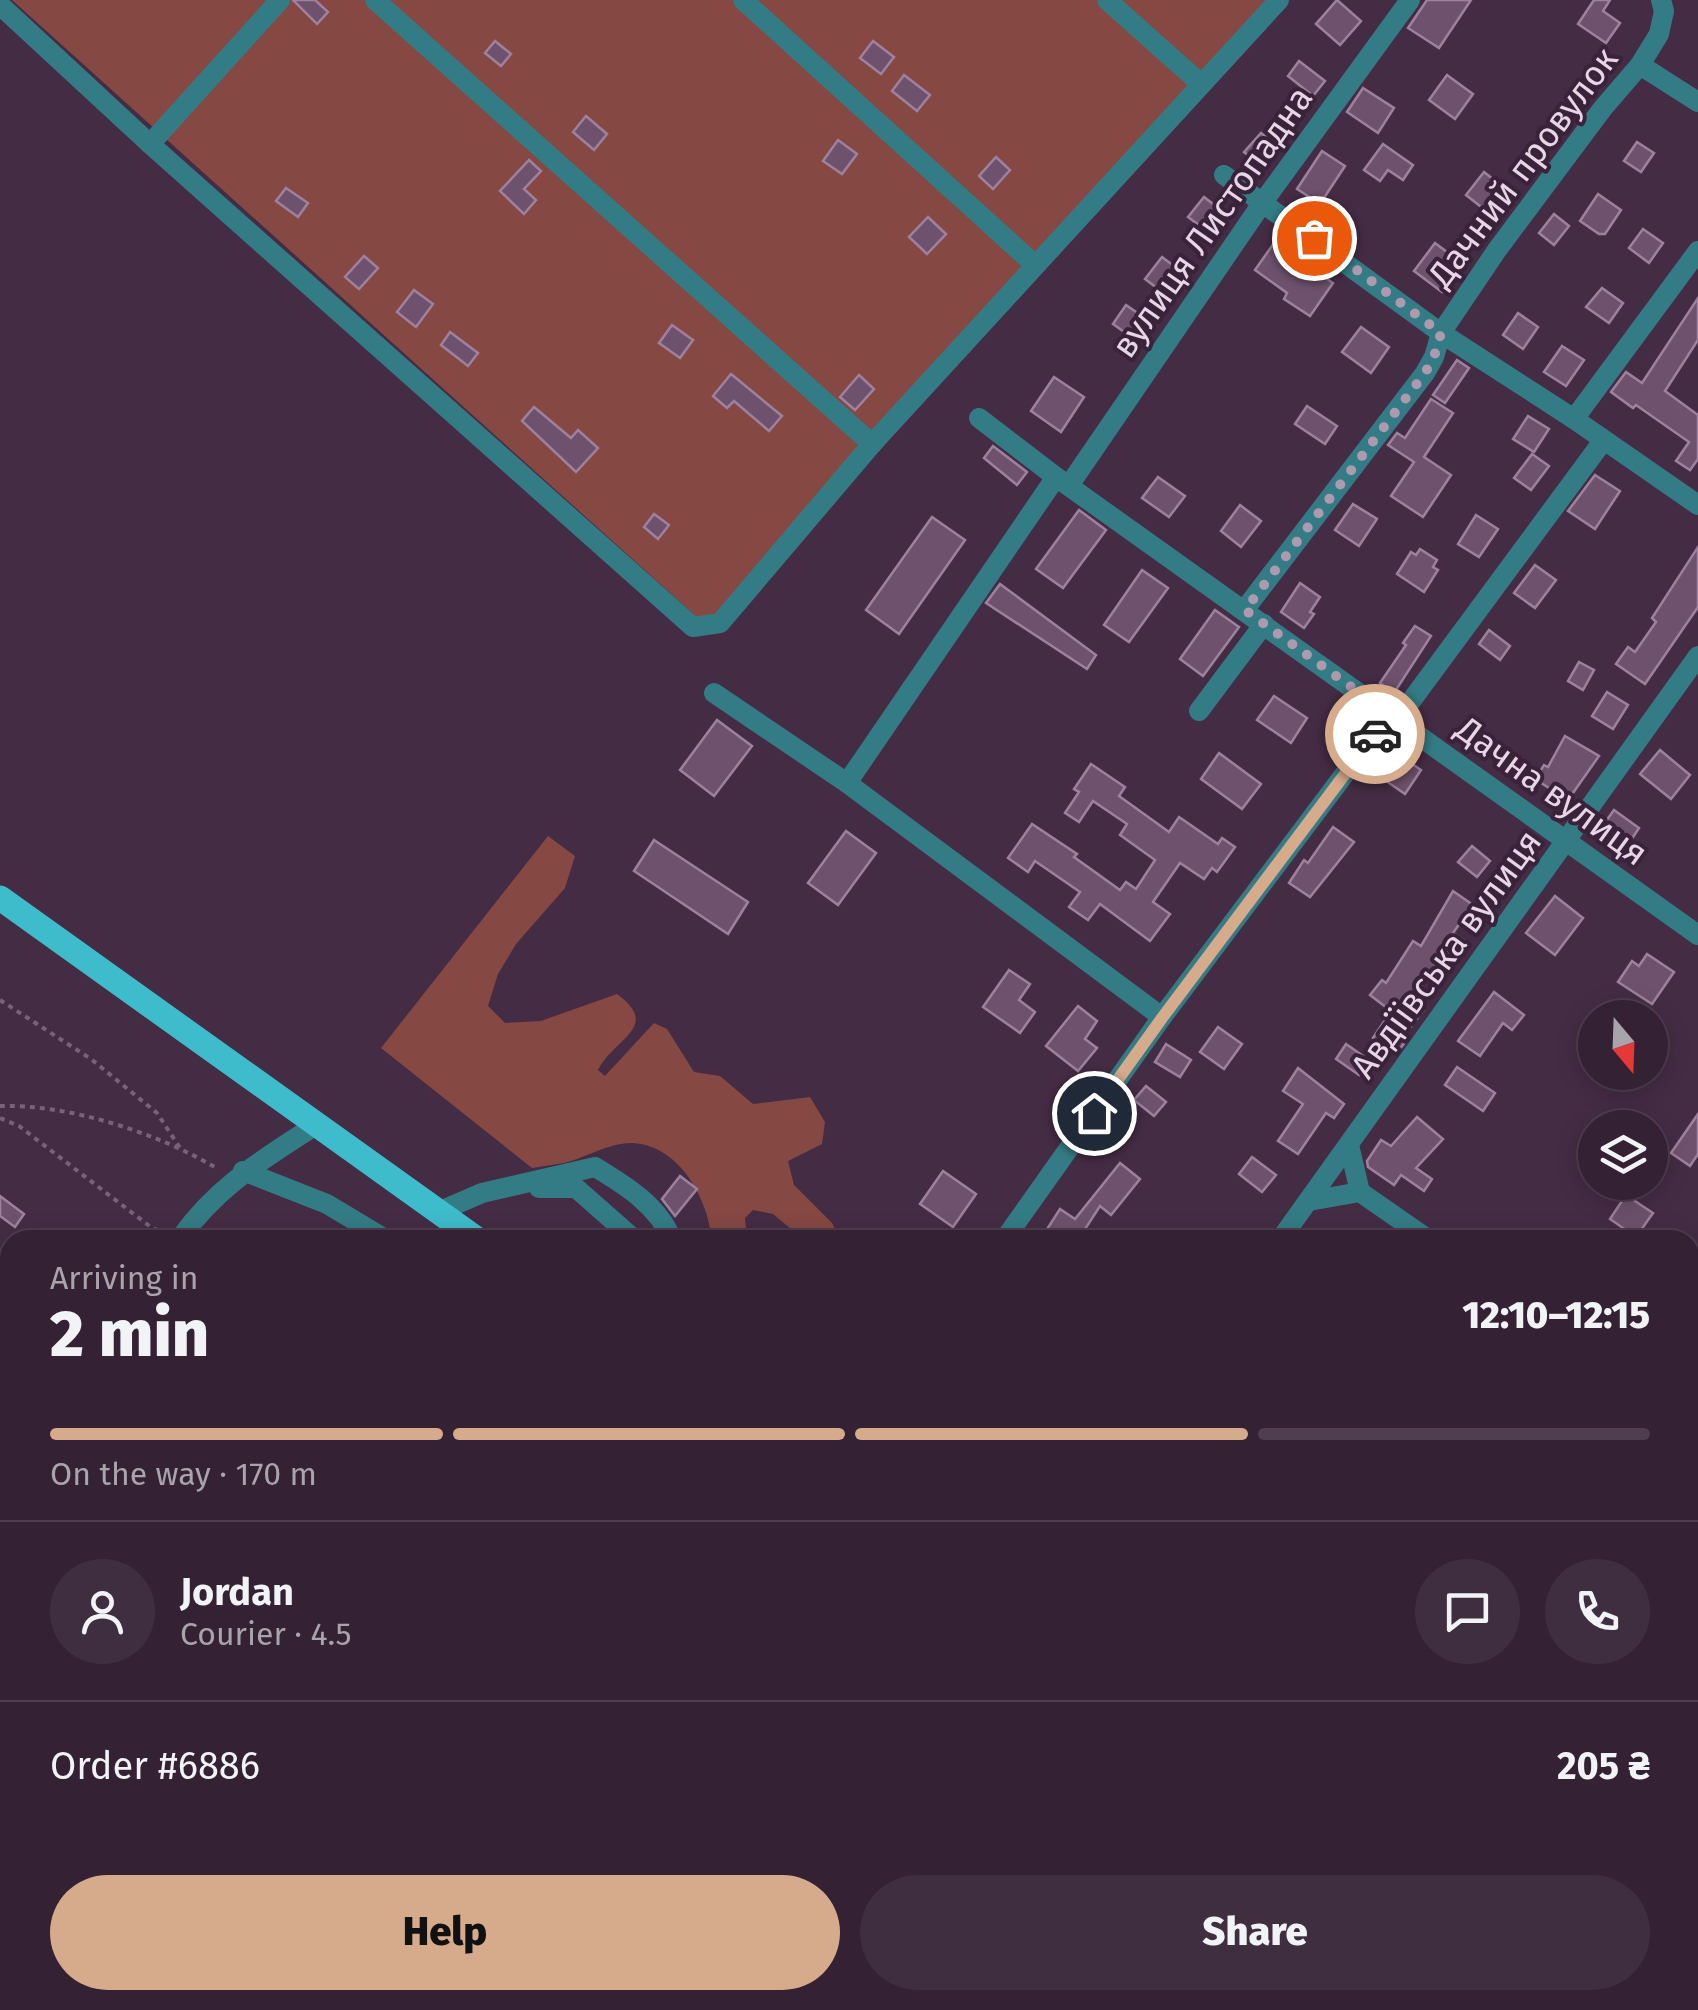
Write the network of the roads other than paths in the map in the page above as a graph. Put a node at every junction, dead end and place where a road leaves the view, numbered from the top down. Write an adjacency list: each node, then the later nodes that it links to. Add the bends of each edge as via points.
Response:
1 (280, 0): 12 (street)
2 (375, 0): 21 (street)
3 (742, 0): 16 (street)
4 (1106, 0): 10 (street)
5 (1279, 0): 10 (street)
6 (1410, 0): 14 (street, вулиця Листопадна)
7 (1661, 0): 9 (street, Дачний провулок, via 1659,34)
8 (0, 5): 12 (street)
9 (1640, 65): 11 (street); 17 (street, Дачний провулок)
10 (1201, 84): 16 (street)
11 (1698, 102)
12 (150, 144): 21 (street, via 694,628 720,623)
13 (1224, 175): 14 (street)
14 (1263, 202): 17 (street); 22 (street, вулиця Листопадна)
15 (1698, 252): 19 (street)
16 (1035, 264): 21 (street)
17 (1441, 333): 19 (street); 24 (street, Дачний провулок, via 1425,373)
18 (979, 418): 22 (street, Дачна вулиця)
19 (1574, 418): 20 (street)
20 (1602, 441): 23 (street); 29 (street)
21 (872, 444)
22 (1063, 480): 24 (street, Дачна вулиця); 30 (street, вулиця Листопадна)
23 (1698, 505)
24 (1245, 610): 25 (street, Дачна вулиця)
25 (1264, 624): 28 (street); 29 (street, Дачна вулиця)
26 (1698, 656): 31 (street, Авдіївська вулиця)
27 (714, 693): 30 (street)
28 (1200, 712)
29 (1393, 718): 31 (street, Дачна вулиця); 34 (street)
30 (847, 783): 34 (street)
31 (1566, 843): 33 (street, Дачна вулиця); 36 (street, Авдіївська вулиця)
32 (0, 898): 35 (main road)
33 (1698, 936)
34 (1162, 1018): 47 (street)
35 (316, 1125): 37 (street); 41 (main road)
36 (1349, 1146): 38 (street); 40 (street, Авдіївська вулиця)
37 (239, 1175): 42 (street); 43 (street, via 326,1204)
38 (1360, 1192): 40 (street); 49 (street)
39 (482, 1193): 41 (street); 45 (street, via 576,1188); 46 (street, via 595,1167 630,1188)
40 (1308, 1201): 48 (street, Авдіївська вулиця)
41 (438, 1212): 44 (main road)
42 (186, 1230)
43 (371, 1230)
44 (461, 1230)
45 (624, 1230)
46 (668, 1230)
47 (1011, 1230)
48 (1287, 1230)
49 (1415, 1230)

